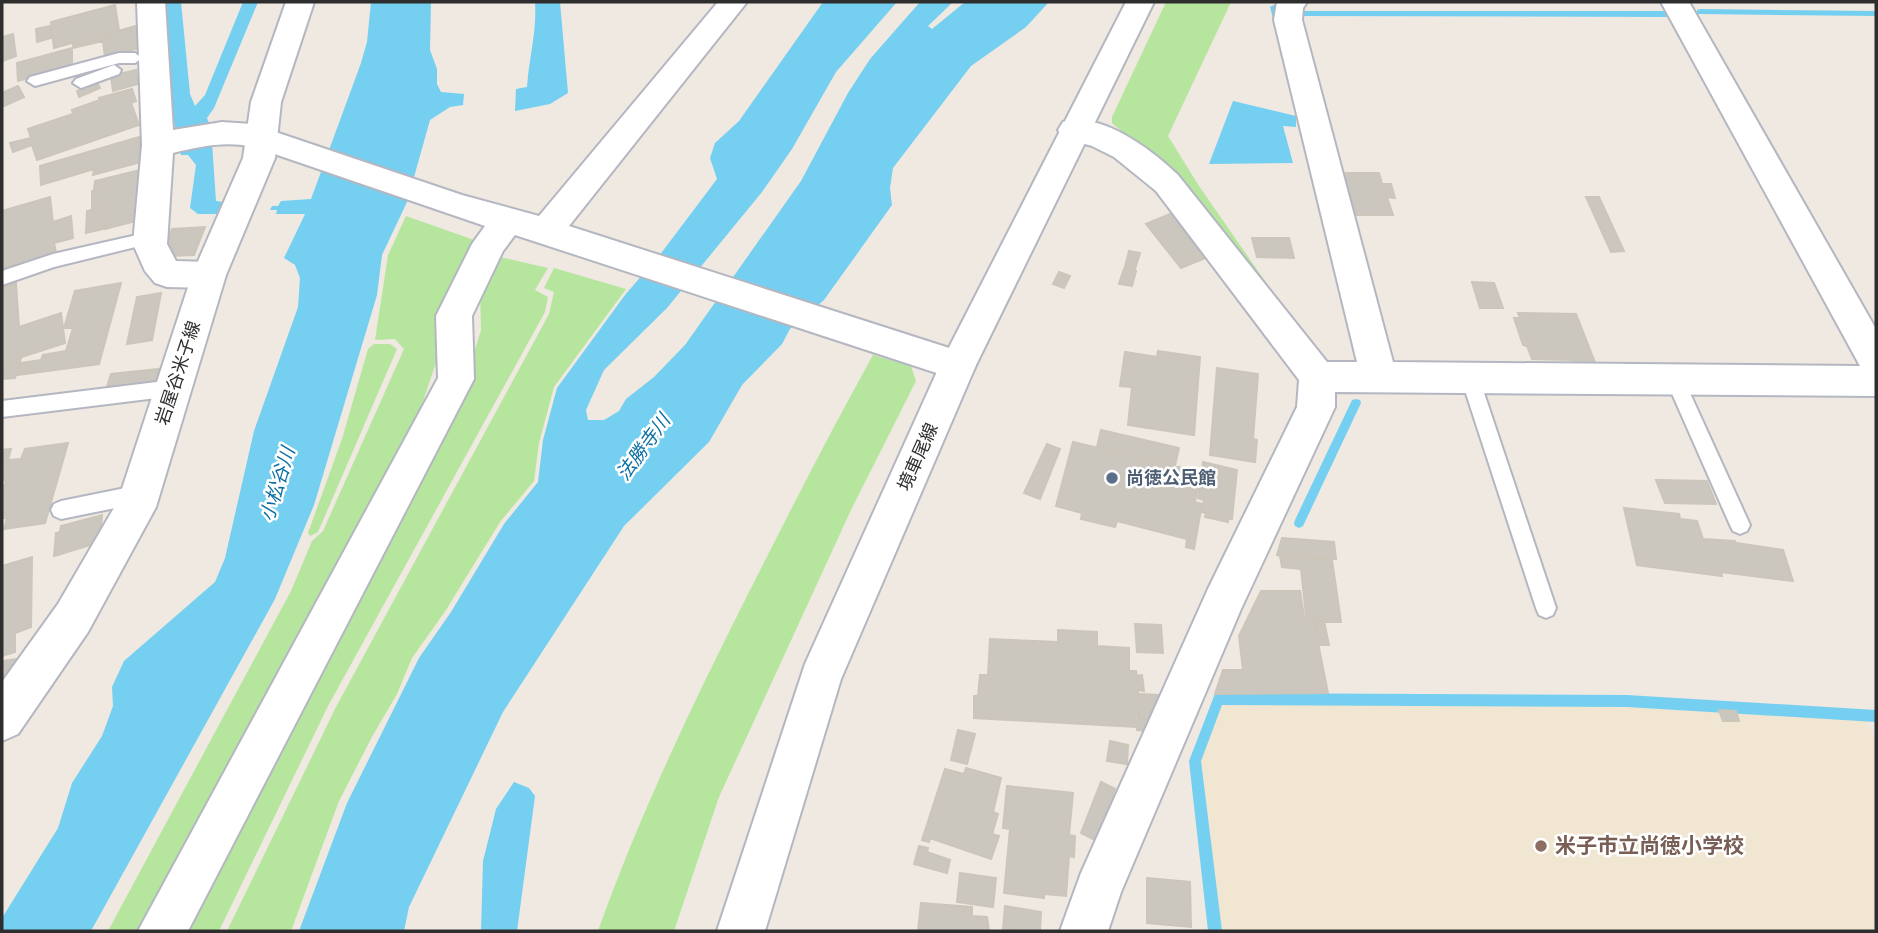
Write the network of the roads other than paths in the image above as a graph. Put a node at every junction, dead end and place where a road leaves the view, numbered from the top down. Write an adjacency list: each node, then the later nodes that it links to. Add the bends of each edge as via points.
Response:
1 (151, 2): 7 (street)
2 (300, 2): 11 (street, 岩屋谷米子線, via 266,102)
3 (733, 2): 13 (street)
4 (1140, 2): 10 (street, 境車尾線)
5 (1293, 2): 20 (street, via 1288,20)
6 (1675, 2): 17 (street)
7 (144, 56): 8 (lane, via 119,58); 9 (lane); 12 (street)
8 (35, 81)
9 (81, 83)
10 (1074, 130): 18 (street, 境車尾線); 19 (street, via 1108,138 1138,156 1167,183)
11 (273, 142): 12 (street, via 216,132); 13 (street); 15 (street, 岩屋谷米子線, via 259,158)
12 (165, 143): 14 (street)
13 (542, 231): 18 (street); 31 (street, via 489,244 454,316 456,379)
14 (150, 238): 15 (street, via 157,262 167,274); 16 (lane)
15 (209, 275): 24 (street, 岩屋谷米子線)
16 (2, 278)
17 (1876, 361)
18 (958, 365): 32 (street, 境車尾線, via 820,679)
19 (1318, 377): 20 (street); 33 (street, via 1316,407 1223,603)
20 (1377, 377): 21 (street)
21 (1470, 378): 22 (street); 29 (lane)
22 (1675, 380): 23 (street); 28 (lane)
23 (1876, 381)
24 (173, 388): 25 (lane); 26 (street, 岩屋谷米子線)
25 (2, 409)
26 (140, 494): 27 (lane); 30 (street, 岩屋谷米子線, via 73,618)
27 (61, 509)
28 (1740, 525)
29 (1546, 608)
30 (2, 719)
31 (162, 931)
32 (741, 931)
33 (1084, 931)

